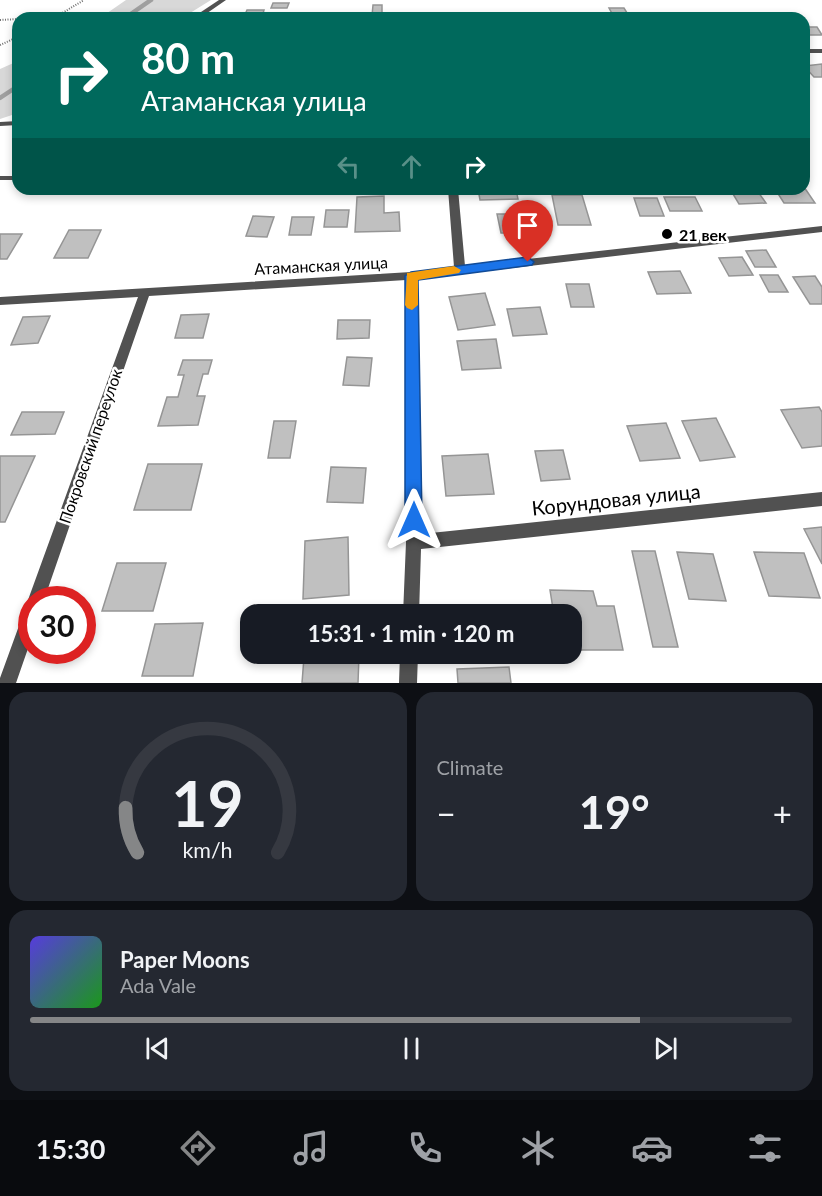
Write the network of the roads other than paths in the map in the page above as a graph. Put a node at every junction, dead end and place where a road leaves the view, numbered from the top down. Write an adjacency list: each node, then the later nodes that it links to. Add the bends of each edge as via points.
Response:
1 (223, 0): 2 (street)
2 (204, 12)
3 (454, 195): 5 (street)
4 (822, 229): 5 (street, Атаманская улица)
5 (460, 269): 6 (street, Атаманская улица)
6 (411, 276): 7 (street, Атаманская улица); 10 (street)
7 (144, 292): 8 (street, Атаманская улица); 11 (street, Покровский переулок)
8 (0, 301)
9 (822, 499): 10 (street, Корундовая улица)
10 (414, 542): 12 (street)
11 (41, 586)
12 (411, 604)
13 (18, 650): 15 (street)
14 (409, 664): 16 (street)
15 (6, 683)
16 (408, 683)

